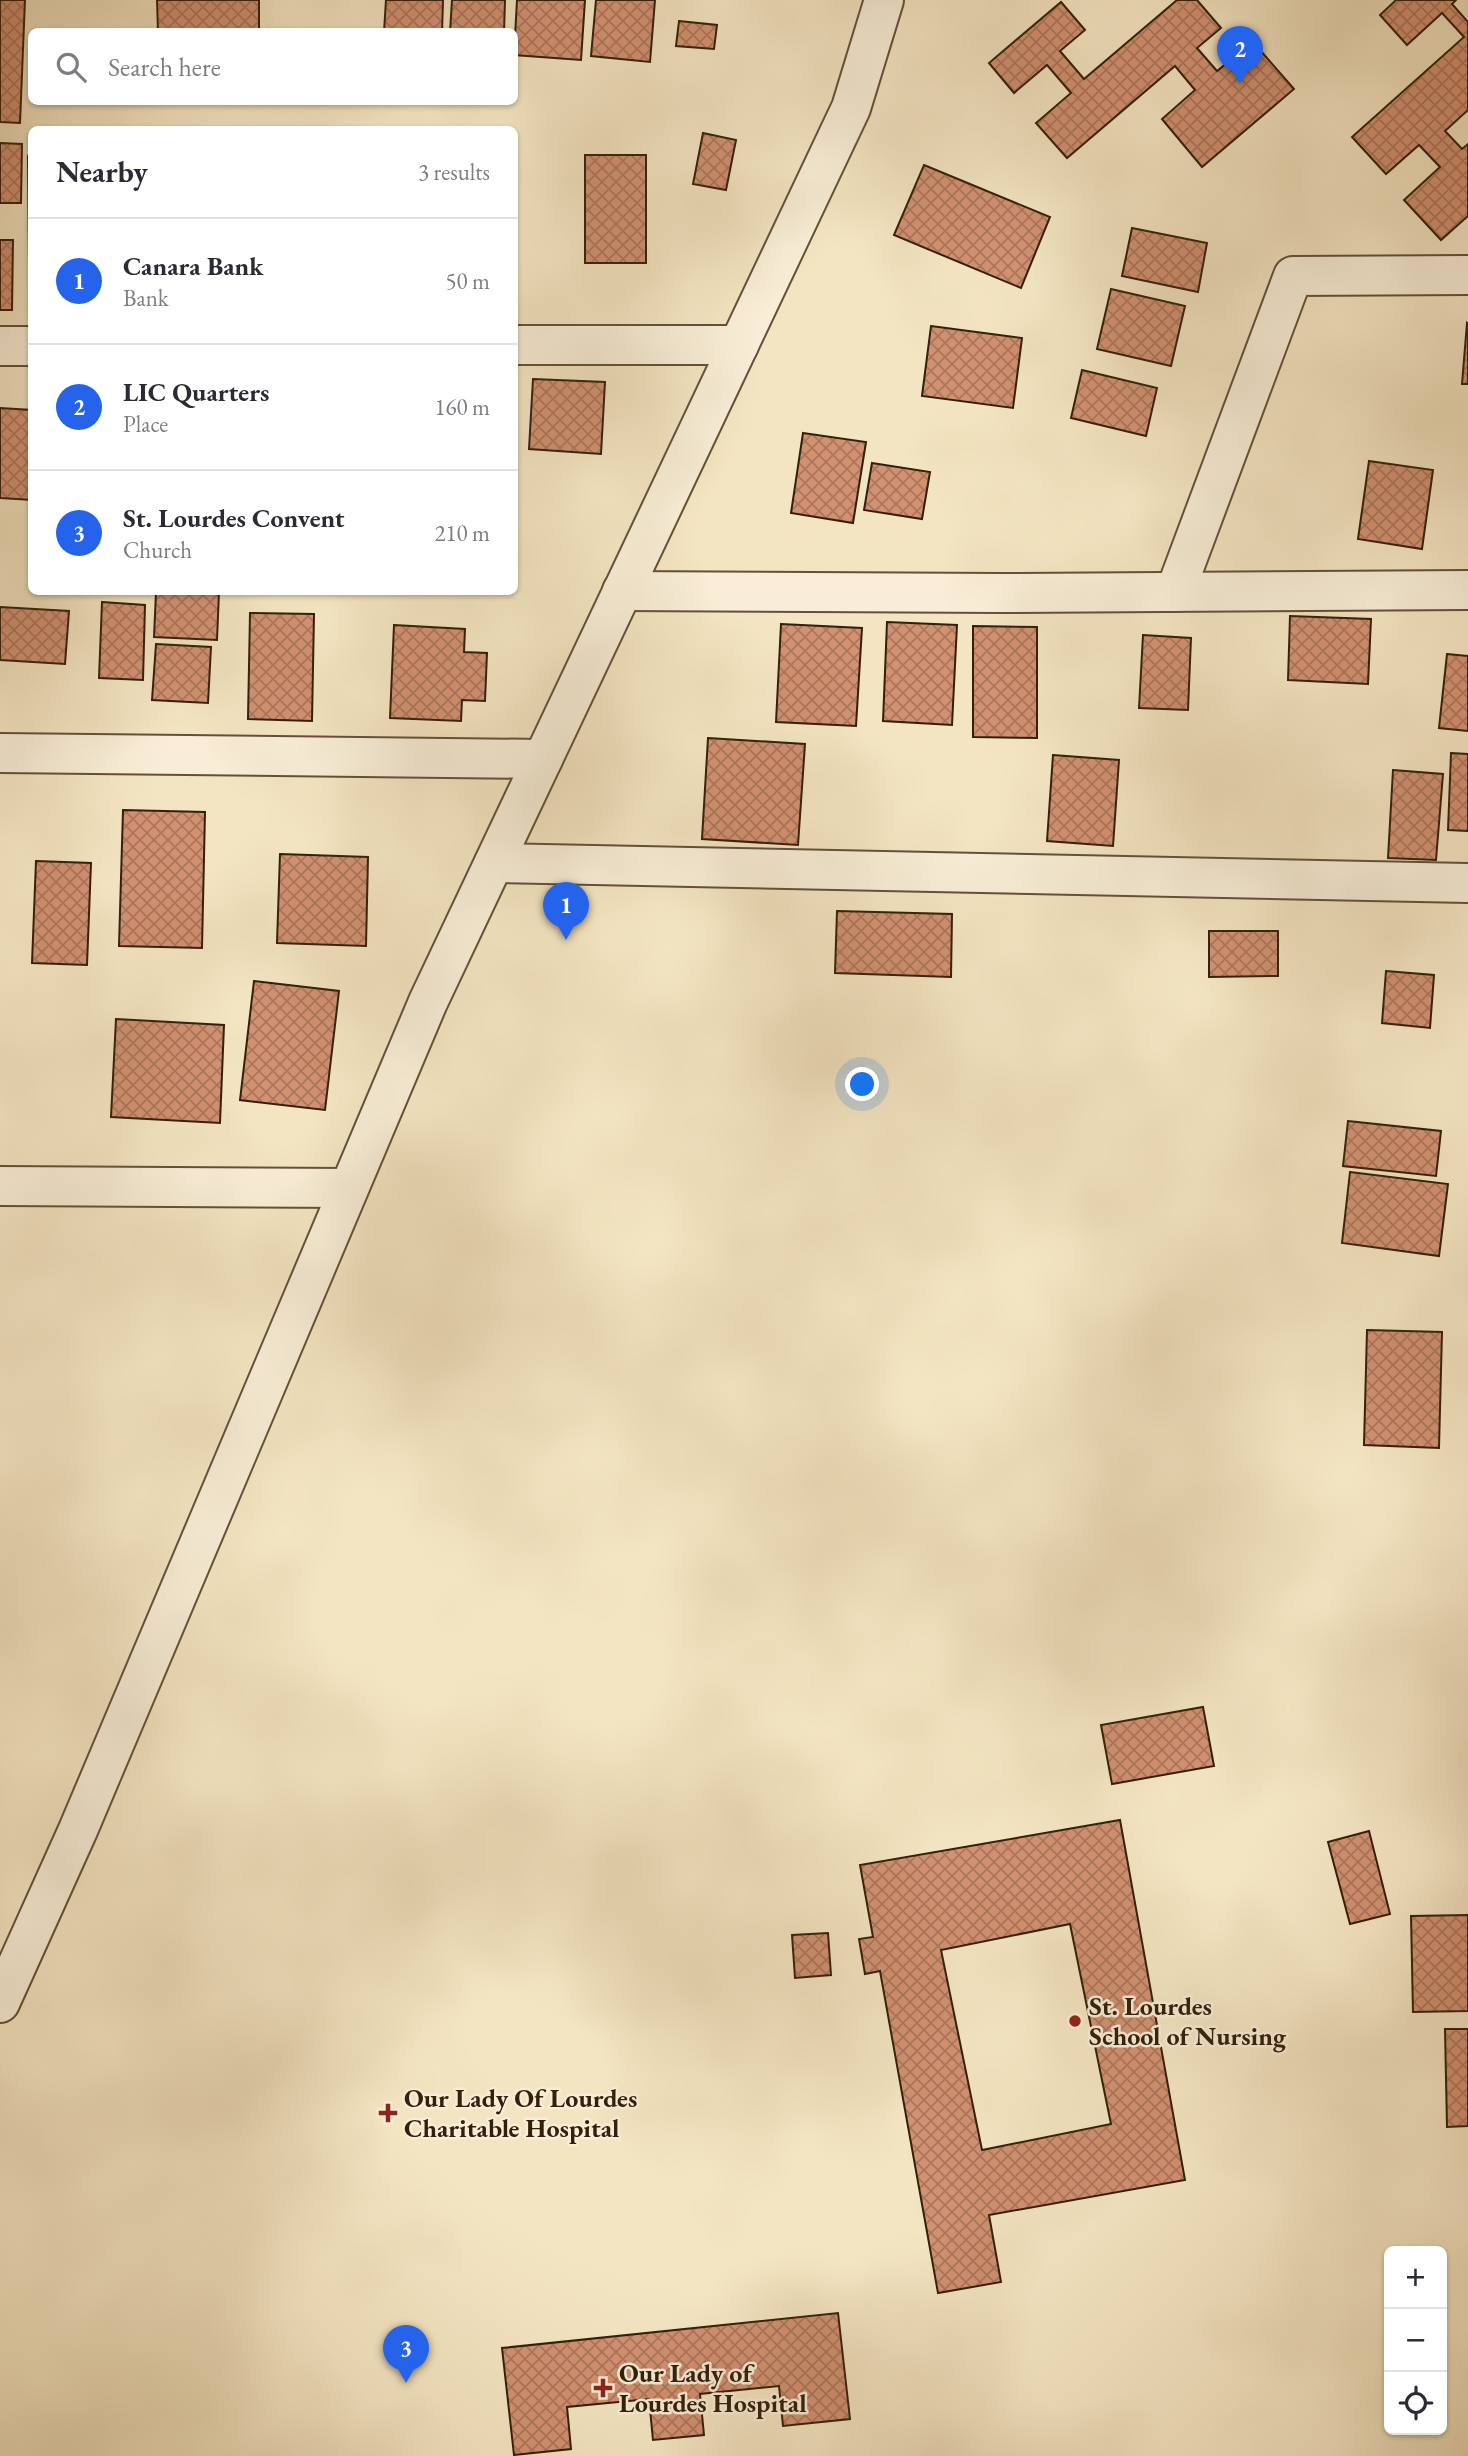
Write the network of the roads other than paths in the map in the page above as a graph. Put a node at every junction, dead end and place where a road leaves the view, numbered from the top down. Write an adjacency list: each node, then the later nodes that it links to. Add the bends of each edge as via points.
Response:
1 (882, 0): 4 (street, via 851,108)
2 (1468, 275): 9 (street, via 1293,276)
3 (518, 345): 4 (street)
4 (739, 345): 8 (street)
5 (0, 346): 6 (street)
6 (28, 346)
7 (1468, 590): 9 (street)
8 (622, 591): 9 (street); 11 (street)
9 (1175, 592)
10 (0, 753): 11 (street)
11 (543, 759): 12 (street)
12 (494, 863): 13 (street); 15 (street, via 428,1002)
13 (1468, 884)
14 (0, 1186): 15 (street)
15 (349, 1188): 16 (street, via 73,1842)
16 (0, 2003)

